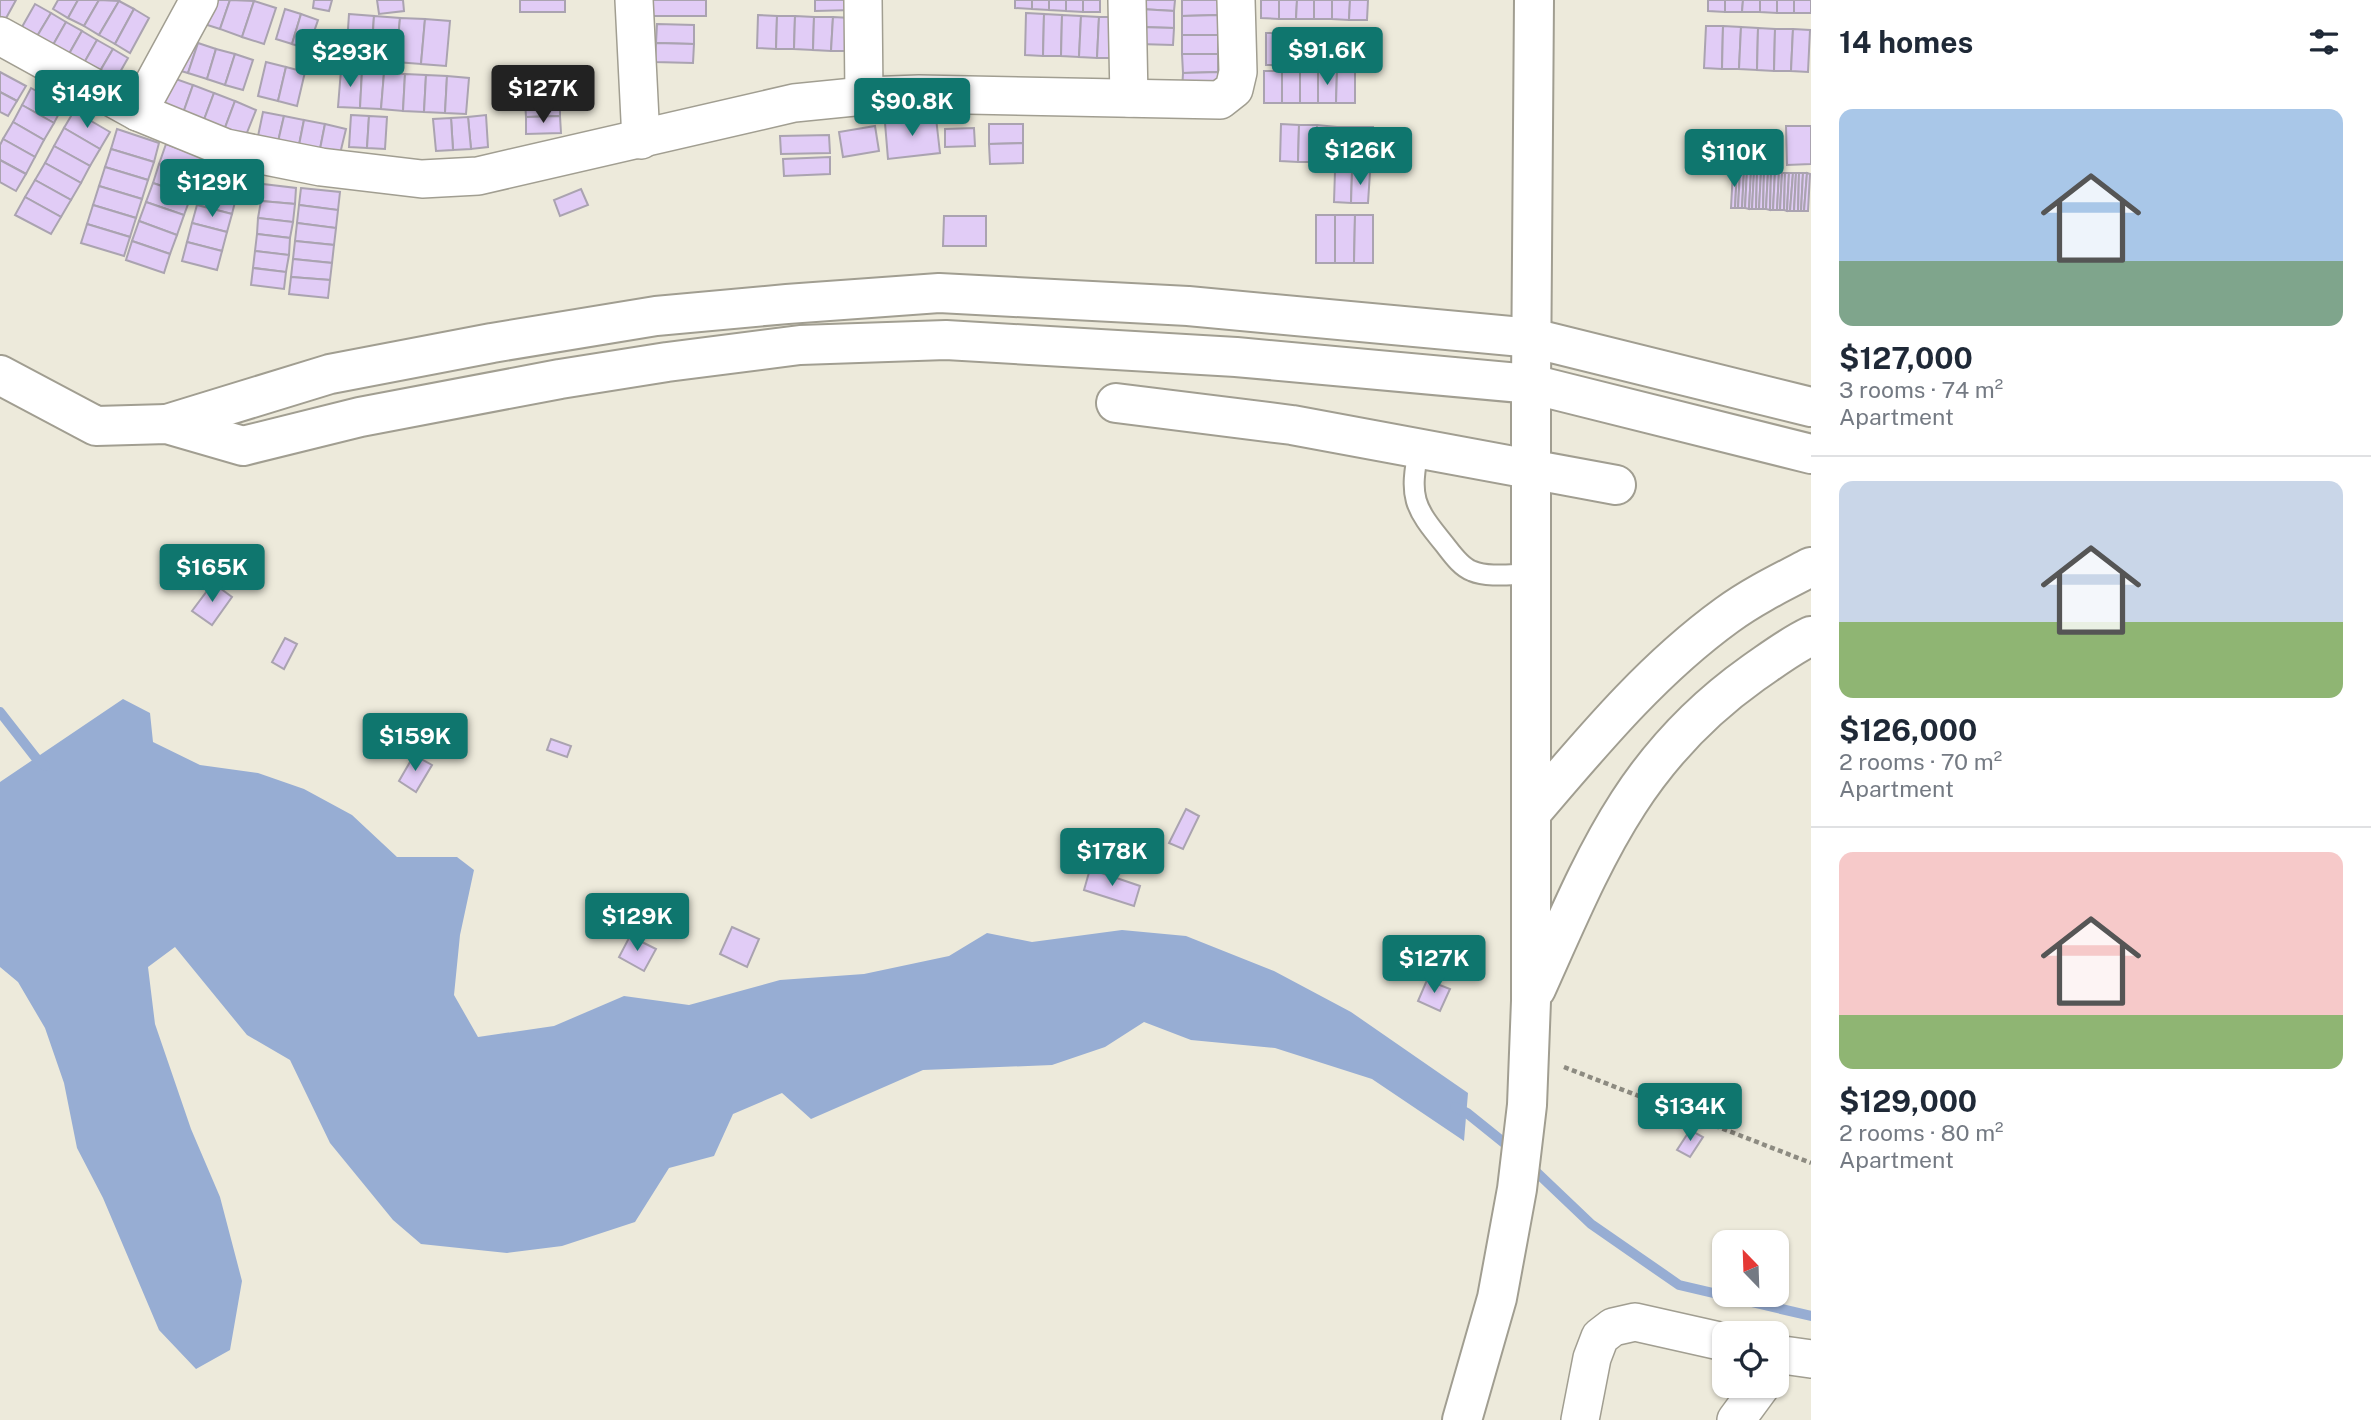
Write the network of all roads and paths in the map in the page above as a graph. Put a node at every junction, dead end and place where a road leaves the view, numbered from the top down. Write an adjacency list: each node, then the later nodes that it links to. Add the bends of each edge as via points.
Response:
1 (199, 0): 10 (street)
2 (634, 0): 11 (street)
3 (863, 0): 8 (street)
4 (1127, 0): 9 (street)
5 (1236, 0): 9 (street, via 1238,72 1234,89 1220,100)
6 (1534, 0): 12 (street)
7 (0, 36): 10 (street)
8 (864, 96): 9 (street); 11 (street, via 794,103)
9 (1129, 98)
10 (138, 112): 11 (street, via 226,148 321,167 422,179 478,176)
11 (641, 140)
12 (1532, 338): 14 (street); 16 (street); 17 (street, via 1188,306 939,293 656,316 492,343 330,374)
13 (0, 375): 17 (street, via 96,426)
14 (1531, 384): 17 (street, via 1236,357 946,340 800,345 667,362 360,417 243,446); 19 (street); 20 (street)
15 (1116, 403): 18 (street, via 1292,425)
16 (1811, 407)
17 (167, 424)
18 (1419, 447): 20 (street); 23 (lane, via 1414,479 1417,506 1450,552 1474,572)
19 (1811, 454)
20 (1531, 468): 21 (street); 23 (street)
21 (1616, 485)
22 (1811, 567): 25 (street, via 1728,614 1682,650)
23 (1531, 574): 25 (street)
24 (1811, 636): 26 (street, via 1724,695 1675,740 1643,779 1600,850)
25 (1531, 813): 26 (street)
26 (1531, 1001): 27 (street)
27 (1529, 1054): 28 (path); 31 (street, via 1517,1189 1497,1298)
28 (1811, 1163)
29 (1712, 1339): 32 (street, via 1635,1322 1613,1327 1600,1337 1591,1358)
30 (1752, 1398): 33 (street)
31 (1462, 1420)
32 (1580, 1420)
33 (1736, 1420)

